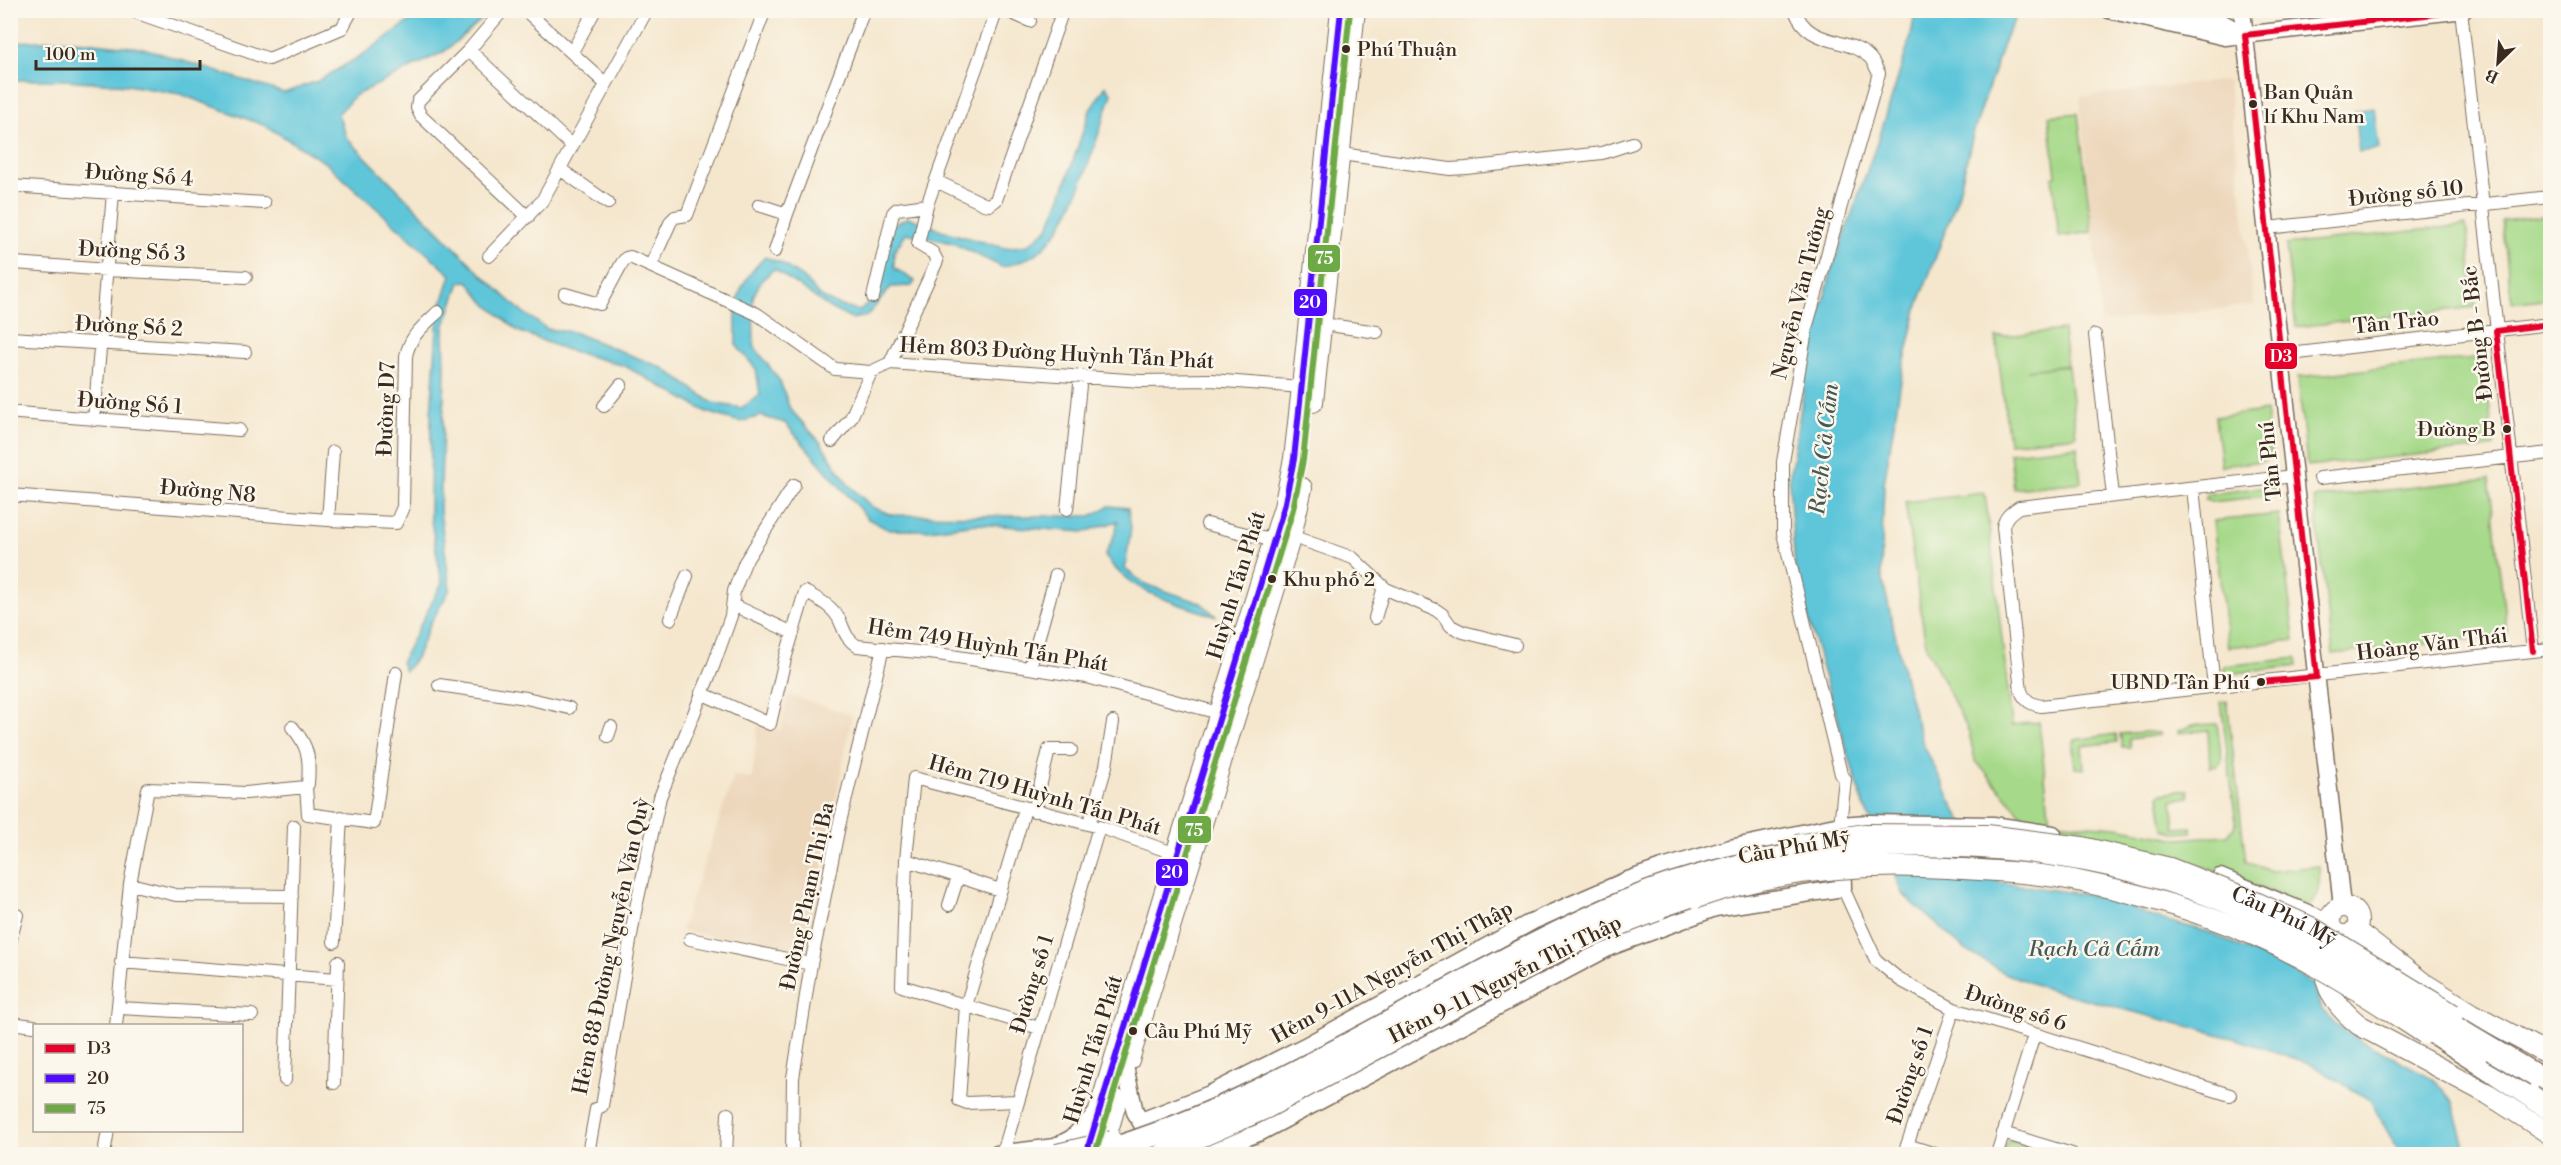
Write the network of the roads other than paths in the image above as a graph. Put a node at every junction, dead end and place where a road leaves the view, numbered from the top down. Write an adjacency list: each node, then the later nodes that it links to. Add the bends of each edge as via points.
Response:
1 (129, 10): 2 (street, via 274,58 342,28)
2 (352, 10)
3 (503, 10): 21 (street)
4 (525, 10): 22 (street)
5 (595, 10): 22 (street)
6 (647, 10): 23 (street)
7 (765, 10): 43 (street, via 687,215 671,221)
8 (864, 10): 37 (street)
9 (997, 10): 28 (street)
10 (1005, 10): 19 (street)
11 (1063, 10): 28 (street, via 996,200 984,204)
12 (1341, 10): 26 (main road, Huỳnh Tấn Phát)
13 (1355, 10): 26 (main road, Huỳnh Tấn Phát)
14 (2171, 10): 20 (street, via 2223,23)
15 (2242, 10): 20 (street, Tân Phú)
16 (2113, 11): 20 (street, via 2225,37)
17 (2462, 11): 20 (street); 34 (street, Đường B - Bắc)
18 (1797, 16): 108 (street, Nguyễn Văn Tưởng, via 1826,40 1870,57 1879,74 1807,325 1783,462 1783,533 1845,779)
19 (1030, 21)
20 (2245, 35): 39 (street, Tân Phú)
21 (469, 50): 25 (street); 38 (street, via 418,101 417,108)
22 (572, 52): 23 (street)
23 (606, 84): 25 (street)
24 (1633, 143): 26 (street, via 1602,153 1450,169)
25 (572, 146): 27 (street)
26 (1333, 155): 49 (main road, Huỳnh Tấn Phát); 61 (main road, Huỳnh Tấn Phát)
27 (560, 169): 33 (street); 38 (street)
28 (936, 181): 36 (street)
29 (10, 186): 30 (street, Đường Số 4)
30 (113, 193): 32 (street, Đường Số 4); 44 (street)
31 (2550, 196): 34 (street, Đường số 10)
32 (264, 203)
33 (608, 204)
34 (2482, 204): 39 (street, Đường số 10); 51 (street, Đường B - Bắc)
35 (759, 205): 37 (street)
36 (926, 210): 47 (street, via 897,209 893,213); 58 (street, via 918,244 933,253 936,261)
37 (787, 214): 40 (street)
38 (528, 217): 41 (street)
39 (2267, 228): 57 (street, Tân Phú)
40 (775, 251)
41 (489, 256)
42 (15, 263): 44 (street, Đường Số 3)
43 (651, 265): 46 (street, via 626,258 600,304); 59 (street, via 758,314 835,369)
44 (106, 270): 45 (street, Đường Số 3); 55 (street)
45 (246, 277)
46 (565, 294)
47 (873, 297)
48 (438, 312): 78 (street, Đường D7, via 408,344)
49 (1323, 324): 52 (street); 61 (main road, Huỳnh Tấn Phát)
50 (2550, 324): 51 (street, Tân Trào)
51 (2496, 331): 57 (street, Tân Trào); 70 (street, Đường B - Bắc)
52 (1377, 332)
53 (2095, 335): 76 (street)
54 (10, 338): 55 (street, Đường Số 2)
55 (99, 344): 56 (street, Đường Số 2); 65 (street)
56 (245, 352)
57 (2281, 355): 71 (street, Tân Phú)
58 (890, 363): 59 (street, Hẻm 803 Đường Huỳnh Tấn Phát); 60 (street, Hẻm 803 Đường Huỳnh Tấn Phát)
59 (871, 372): 67 (street, via 851,418)
60 (1081, 376): 61 (street, Hẻm 803 Đường Huỳnh Tấn Phát, via 1141,381); 77 (street)
61 (1308, 378): 81 (main road, Huỳnh Tấn Phát, via 1303,484)
62 (621, 385): 63 (street)
63 (604, 406)
64 (18, 413): 65 (street, Đường Số 1)
65 (94, 420): 66 (street, Đường Số 1)
66 (239, 430)
67 (832, 441)
68 (333, 452): 79 (street)
69 (2550, 453): 70 (street)
70 (2511, 458): 72 (street); 92 (street, Đường B - Bắc)
71 (2294, 476): 74 (street); 95 (street, Tân Phú)
72 (2320, 478)
73 (794, 485): 85 (street, Hẻm 88 Đường Nguyễn Văn Quỳ, via 745,562)
74 (2193, 488): 76 (street); 98 (street)
75 (10, 495): 79 (street, Đường N8)
76 (2113, 496): 98 (street, Hoàng Văn Thái, via 2019,507 2005,519 2024,698 2041,706)
77 (1067, 509)
78 (400, 518): 79 (street, Đường N8, via 396,523)
79 (328, 520)
80 (1207, 524): 81 (street)
81 (1282, 539): 84 (street, via 1353,558); 97 (main road, Huỳnh Tấn Phát)
82 (1056, 575): 93 (street)
83 (687, 576): 87 (street)
84 (1384, 588): 86 (street); 89 (street, via 1436,610 1463,632)
85 (733, 605): 88 (street); 99 (street, Hẻm 88 Đường Nguyễn Văn Quỳ)
86 (1375, 618)
87 (670, 619)
88 (793, 633): 90 (street, Hẻm 749 Huỳnh Tấn Phát, via 805,592 824,602 838,618 848,640 857,646); 99 (street, via 770,724)
89 (1515, 645)
90 (883, 648): 93 (street, Hẻm 749 Huỳnh Tấn Phát); 128 (street, Đường Phạm Thị Ba, via 839,826)
91 (2550, 649): 92 (street, Hoàng Văn Thái)
92 (2533, 651): 95 (street, Hoàng Văn Thái)
93 (1030, 668): 101 (street, Hẻm 749 Huỳnh Tấn Phát, via 1087,677)
94 (396, 673): 107 (street, via 374,823)
95 (2317, 677): 98 (street, Hoàng Văn Thái); 119 (street, Tân Phú)
96 (439, 685): 100 (street)
97 (1238, 686): 101 (main road, Huỳnh Tấn Phát); 111 (main road, Huỳnh Tấn Phát)
98 (2214, 687)
99 (701, 693): 161 (street, Hẻm 88 Đường Nguyễn Văn Quỳ, via 658,808 635,912 602,1106 596,1109)
100 (569, 708)
101 (1222, 714): 111 (main road, Huỳnh Tấn Phát)
102 (1113, 722): 109 (street, Đường số 1)
103 (292, 728): 105 (street, via 304,741 309,767)
104 (1071, 750): 106 (street, via 1049,750)
105 (306, 787): 107 (street, via 308,814); 114 (street, via 246,793 148,789)
106 (1030, 810): 109 (street, Hẻm 719 Huỳnh Tấn Phát); 112 (street, Hẻm 719 Huỳnh Tấn Phát, via 914,778); 116 (street)
107 (341, 817): 125 (street)
108 (1841, 819): 115 (street); 121 (street, Hẻm 9-11A Nguyễn Thị Thập, via 1993,825 2106,843 2182,863 2300,910); 152 (street, Hẻm 9-11A Nguyễn Thị Thập, via 1625,881 1533,921 1210,1094)
109 (1094, 825): 111 (street, Hẻm 719 Huỳnh Tấn Phát); 138 (street, Đường số 1)
110 (294, 826): 117 (street)
111 (1184, 857): 142 (main road, Huỳnh Tấn Phát)
112 (906, 860): 113 (street); 131 (street, Hẻm 719 Huỳnh Tấn Phát, via 902,986)
113 (957, 877): 116 (street); 118 (street)
114 (130, 884): 117 (street, via 176,895); 126 (street)
115 (1843, 888): 133 (street, Đường số 6, via 1876,960 1900,980); 166 (street, Hẻm 9-11 Nguyễn Thị Thập, via 1715,908 1610,947 1262,1132)
116 (1000, 890): 131 (street)
117 (292, 896): 129 (street)
118 (949, 904)
119 (2342, 906): 121 (main road, via 2331,914); 122 (main road, via 2358,916)
120 (17, 915): 124 (street)
121 (2332, 929): 122 (main road, via 2348,935); 155 (main road, via 2324,968 2326,985 2348,1016 2374,1034 2488,1094)
122 (2355, 930): 140 (main road, via 2422,982)
123 (690, 939): 128 (street)
124 (10, 942)
125 (334, 942)
126 (122, 962): 129 (street); 132 (street)
127 (338, 962): 130 (street)
128 (811, 964): 163 (street, Đường Phạm Thị Ba, via 793,1078)
129 (289, 975): 130 (street); 143 (street)
130 (337, 979): 145 (street)
131 (966, 1006): 138 (street); 147 (street, via 959,1100)
132 (118, 1008): 134 (street); 136 (street)
133 (1954, 1009): 139 (street, Đường số 6); 156 (street, Đường số 1)
134 (252, 1015)
135 (10, 1023): 137 (street)
136 (116, 1024)
137 (33, 1026)
138 (1039, 1028): 147 (street, Đường số 1)
139 (2034, 1035): 146 (street, Đường số 6); 154 (street)
140 (2550, 1055)
141 (2474, 1062): 149 (highway, Cầu Phú Mỹ); 151 (main road, Cầu Phú Mỹ); 164 (highway, Cầu Phú Mỹ, bridge, via 2367,990 2283,943 2172,899 2084,876 2000,864 1865,862 1745,880 1624,918 1549,951 1245,1113); 165 (main road, Cầu Phú Mỹ, bridge, via 2320,968 2253,936 2150,898 2082,881 2016,872 1897,865 1857,867 1716,891 1572,944 1267,1108)
142 (1120, 1068): 148 (main road, Huỳnh Tấn Phát); 152 (street); 159 (main road, Huỳnh Tấn Phát)
143 (285, 1080)
144 (2543, 1080): 157 (main road, Cầu Phú Mỹ, bridge, via 2521,1058 2311,927 2170,868 2093,850 1986,835 1865,834 1750,853 1662,878 1566,919 1246,1088 1132,1136); 159 (highway, Cầu Phú Mỹ, bridge, via 2320,947 2243,909 2189,888 2104,866 2028,853 1946,846 1871,847 1751,864 1634,899 1544,940 1242,1099 1166,1132)
145 (334, 1083)
146 (2230, 1095)
147 (1017, 1101): 158 (street, Đường số 1)
148 (1101, 1109): 157 (street); 159 (main road, Huỳnh Tấn Phát)
149 (2550, 1109)
150 (728, 1114): 162 (street)
151 (2550, 1117)
152 (1141, 1121): 165 (street)
153 (108, 1132): 160 (street)
154 (2003, 1134): 168 (street); 169 (street)
155 (2550, 1134)
156 (1905, 1150): 167 (street)
157 (1056, 1151): 158 (street); 159 (street)
158 (1000, 1154)
159 (1093, 1154)
160 (104, 1155)
161 (588, 1155)
162 (726, 1155)
163 (792, 1155)
164 (1146, 1155)
165 (1160, 1155)
166 (1203, 1155)
167 (1935, 1155)
168 (1997, 1155)
169 (2072, 1155)

